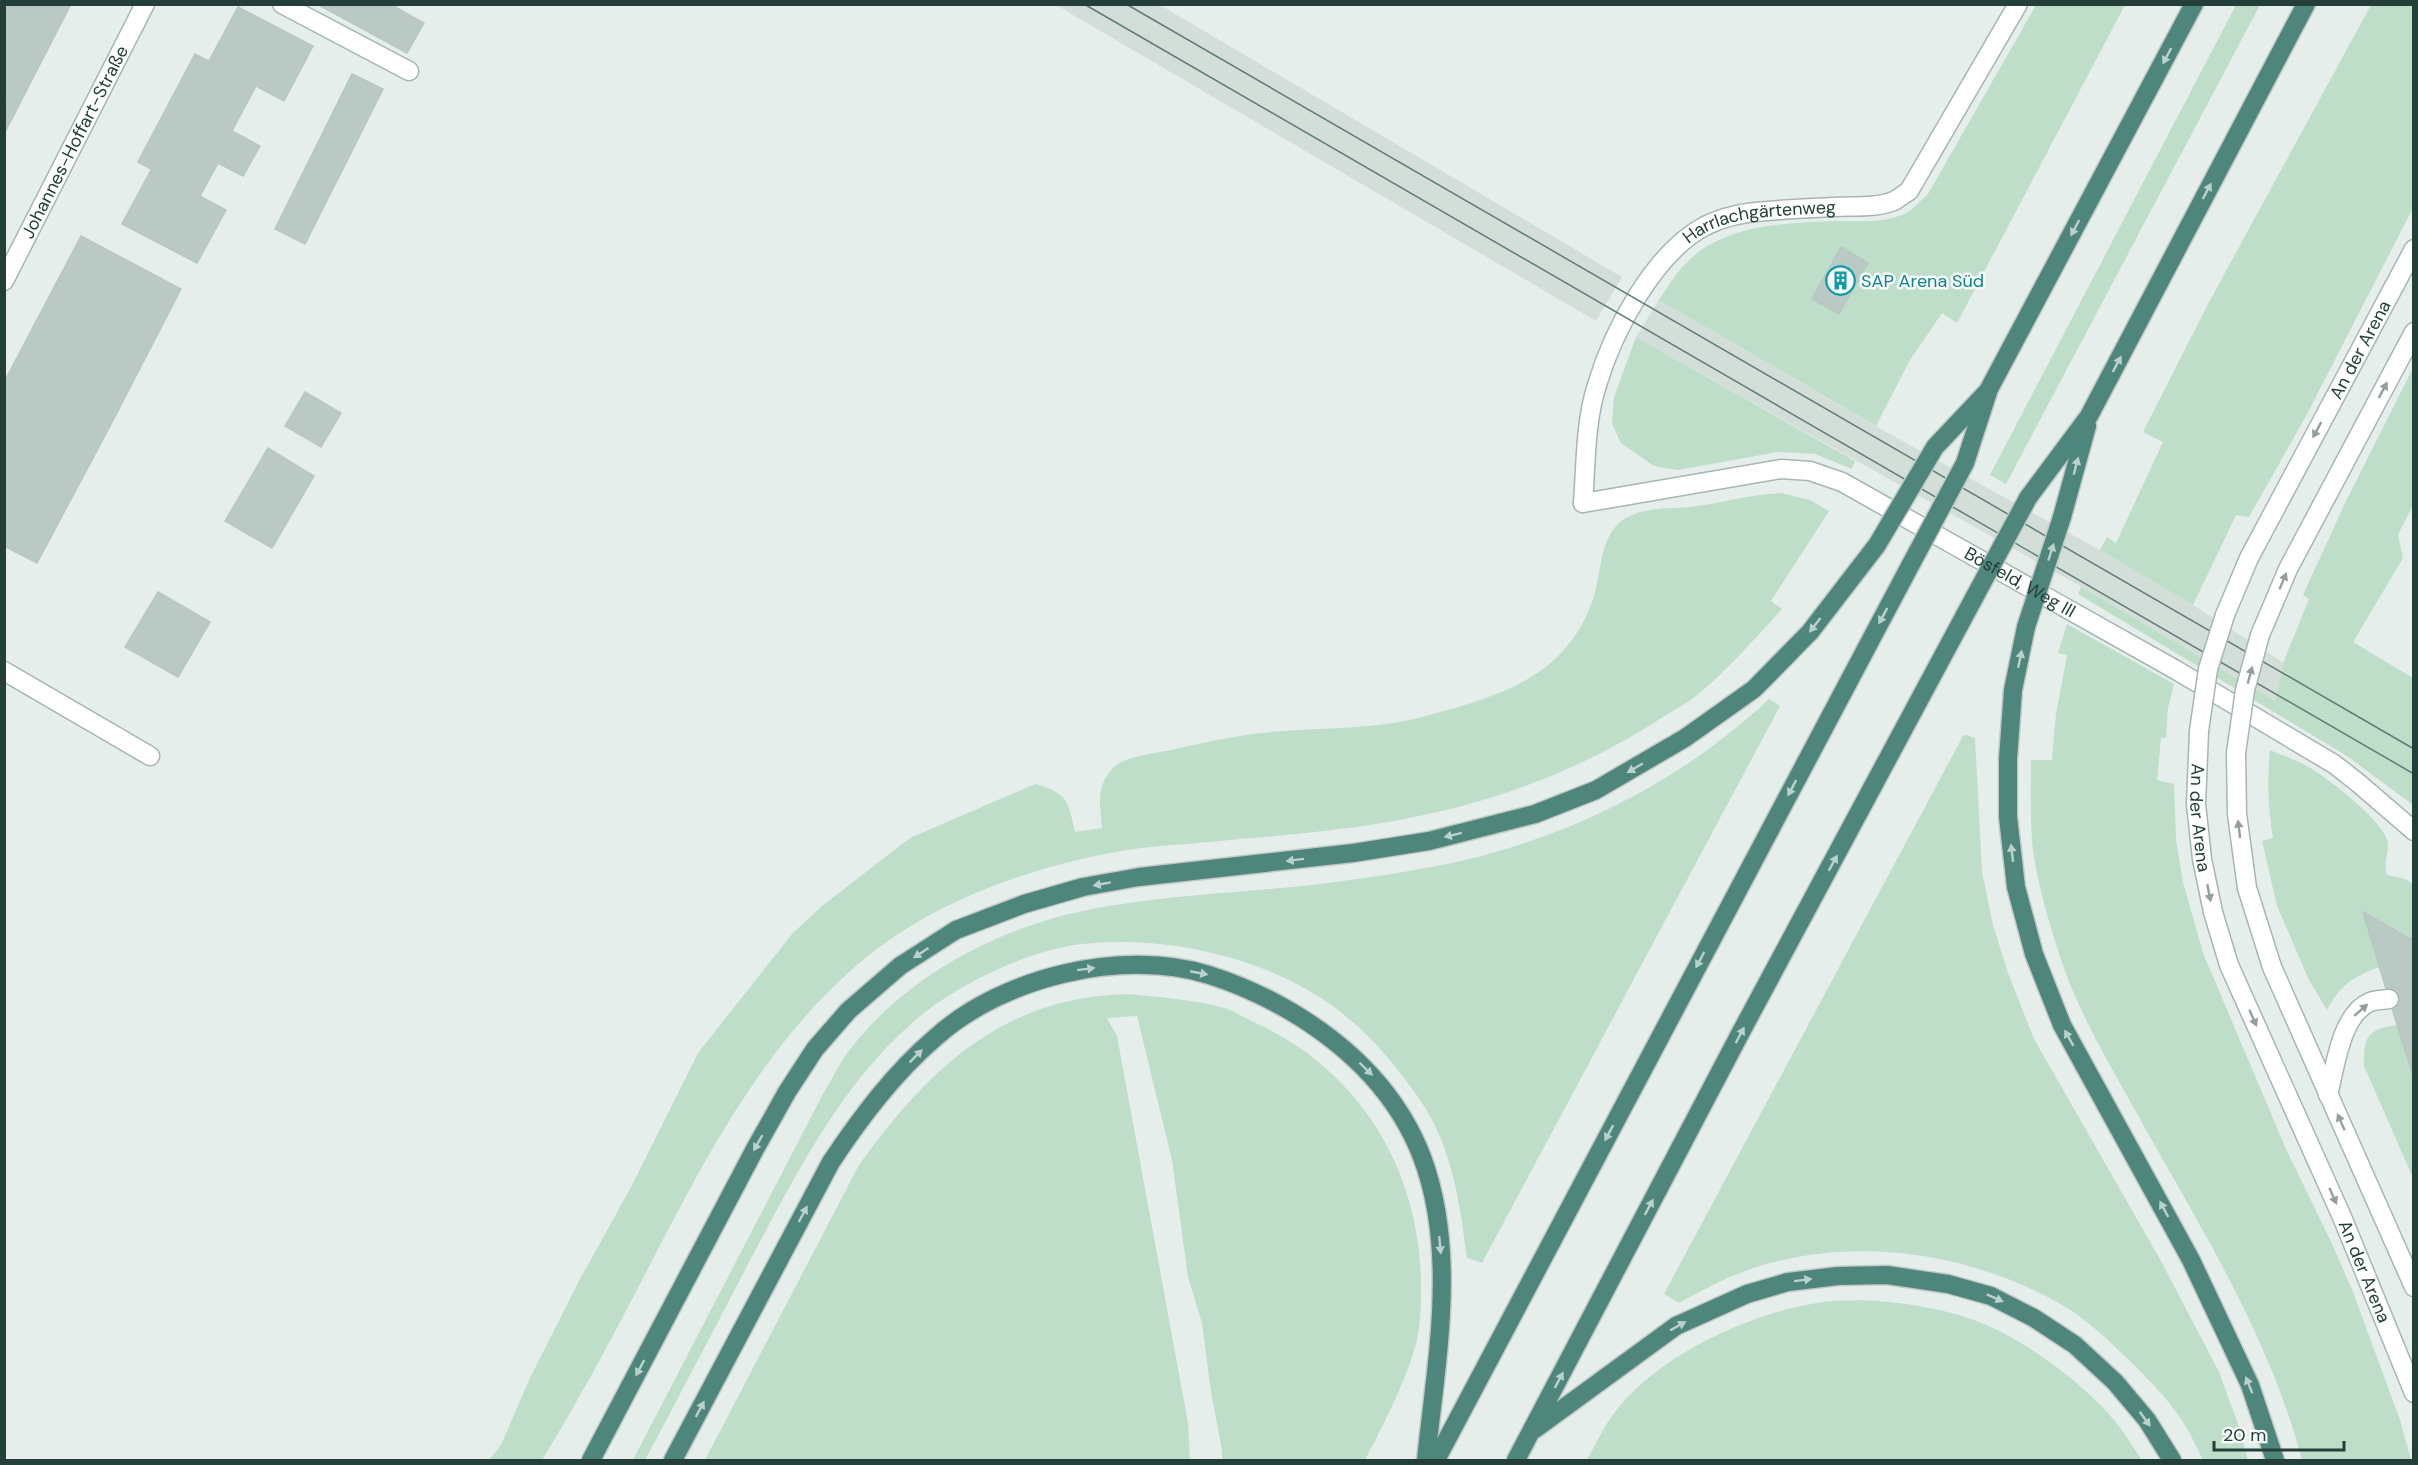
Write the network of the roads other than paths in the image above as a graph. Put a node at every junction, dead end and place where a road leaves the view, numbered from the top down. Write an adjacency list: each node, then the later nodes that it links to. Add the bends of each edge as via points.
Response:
1 (145, 4): 8 (street, Johannes-Hoffart-Straße)
2 (282, 4): 6 (street)
3 (2018, 4): 12 (street, Harrlachgärtenweg, via 1909,191 1894,201 1870,206 1764,211 1732,217 1706,226 1681,242 1656,269 1622,327 1596,386)
4 (2194, 4): 10 (highway, one-way to 10)
5 (2306, 4): 11 (highway, one-way to 5)
6 (410, 71)
7 (2414, 249): 19 (street, An der Arena, one-way to 19, bridge, via 2249,558 2224,615 2208,669 2199,731 2196,804 2213,912 2226,954 2342,1217)
8 (4, 281)
9 (2414, 332): 17 (street, An der Arena, one-way to 9, bridge, via 2272,967 2247,888 2237,814 2236,753 2245,690 2260,635 2288,569)
10 (1989, 389): 21 (highway, one-way to 21, bridge, via 1935,447 1877,545 1810,632 1754,689 1685,738 1596,790 1535,814 1430,841 1083,887 956,930 900,966 848,1011 815,1049 787,1092); 24 (highway, one-way to 24, bridge, via 1965,464)
11 (2089, 416): 20 (highway, one-way to 11, bridge, via 2028,498); 27 (highway, one-way to 11, bridge, via 2250,1385 2201,1281 2062,1025 2034,954 2016,887 2008,817 2013,690 2026,627 2062,517)
12 (1583, 503): 15 (street, Bösfeld, Weg III, via 1781,468 1810,471 1842,482 2334,764)
13 (4, 671): 14 (street)
14 (150, 756)
15 (2414, 831)
16 (2388, 999): 17 (street, one-way to 16, via 2350,1020 2370,1002)
17 (2328, 1095): 18 (street, An der Arena, one-way to 17)
18 (2414, 1287)
19 (2414, 1393)
20 (1532, 1432): 25 (highway); 26 (highway, one-way to 26, via 1676,1326 1747,1294 1788,1282 1887,1275 1948,1284 1991,1296 2043,1323 2075,1344 2115,1382 2147,1420)
21 (591, 1461)
22 (673, 1461): 23 (highway, one-way to 23, via 831,1162 862,1115 897,1075 936,1036 986,1002 1053,975 1141,965 1206,974 1261,994 1343,1047 1379,1082 1407,1123 1423,1160 1437,1213 1442,1272)
23 (1426, 1461)
24 (1436, 1461)
25 (1516, 1461)
26 (2172, 1461)
27 (2276, 1461)

